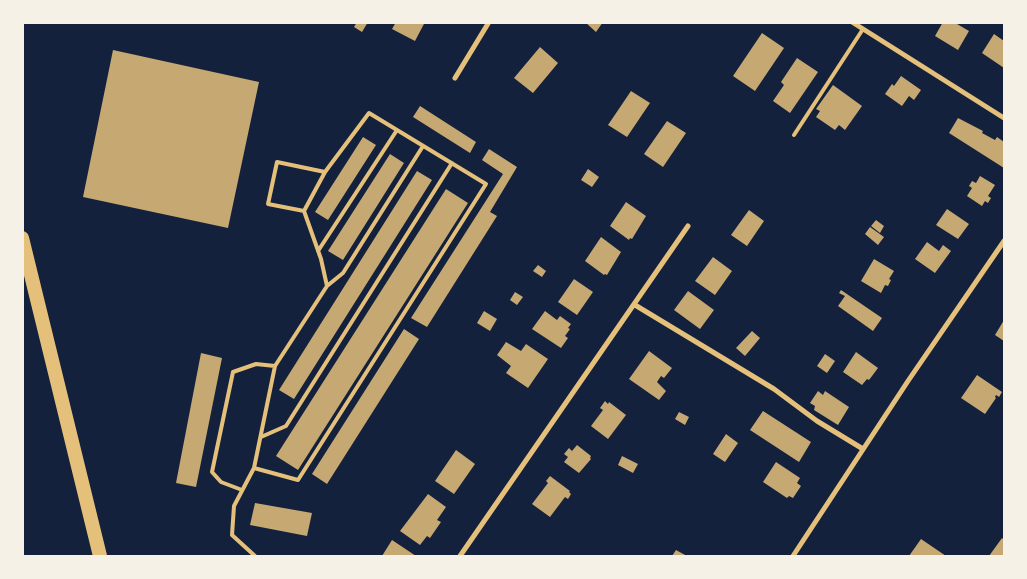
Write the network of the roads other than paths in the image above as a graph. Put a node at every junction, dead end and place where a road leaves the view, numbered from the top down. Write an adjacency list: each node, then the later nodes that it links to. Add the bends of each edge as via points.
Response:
1 (489, 22): 4 (street)
2 (852, 22): 3 (street)
3 (863, 29): 5 (street); 7 (lane)
4 (455, 78)
5 (1004, 118)
6 (397, 130): 8 (lane); 10 (lane, via 369,113); 15 (lane)
7 (794, 135)
8 (423, 146): 9 (lane); 16 (lane, via 343,274)
9 (452, 163): 19 (lane, via 286,426); 21 (lane, via 486,184 298,480)
10 (326, 172): 11 (lane); 11 (lane, via 277,162 268,204)
11 (304, 212): 15 (lane)
12 (688, 226): 17 (street)
13 (22, 238): 23 (highway)
14 (1004, 241): 20 (street)
15 (318, 250): 16 (lane)
16 (327, 286): 18 (lane)
17 (635, 305): 20 (street, via 774,389); 25 (street)
18 (275, 366): 19 (lane); 22 (lane, via 256,364 233,372 212,472 221,482)
19 (261, 437): 21 (lane)
20 (862, 449): 26 (street)
21 (254, 468): 22 (lane)
22 (242, 490): 24 (lane, via 234,506 232,535)
23 (100, 556)
24 (255, 556)
25 (460, 556)
26 (792, 556)

